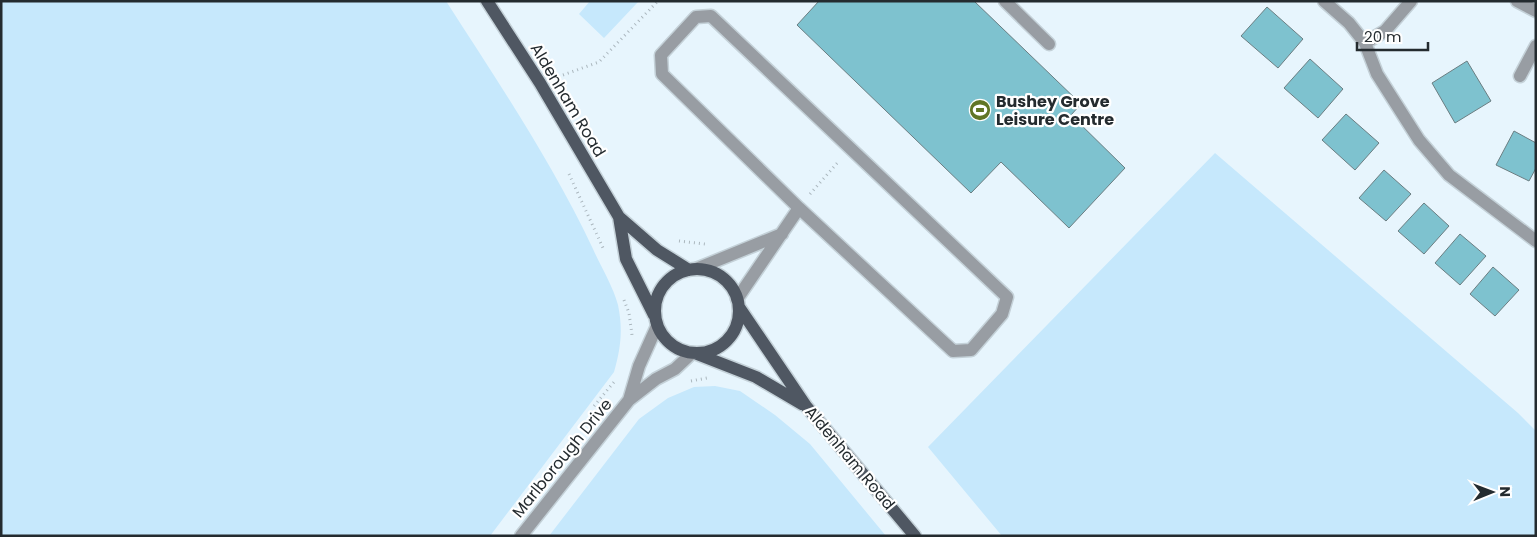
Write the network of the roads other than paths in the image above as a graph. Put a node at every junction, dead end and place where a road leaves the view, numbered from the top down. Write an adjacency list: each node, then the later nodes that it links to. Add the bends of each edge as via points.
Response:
1 (487, 1): 12 (main road, Aldenham Road)
2 (1005, 1): 8 (street)
3 (1324, 1): 7 (street, via 1349,23)
4 (1411, 1): 7 (street, via 1385,31)
5 (1517, 1): 6 (street)
6 (1536, 11)
7 (1365, 43): 14 (street, via 1377,74 1419,140 1449,175)
8 (1049, 44)
9 (1536, 46): 10 (street)
10 (1520, 76)
11 (799, 208): 11 (street, via 662,74 661,55 696,17 711,16 972,262 1007,297 1002,314 971,350 954,351); 13 (street)
12 (619, 217): 15 (main road, Aldenham Road, via 657,250); 17 (main road, Aldenham Road, via 626,259)
13 (782, 234): 15 (street); 16 (street)
14 (1536, 241)
15 (692, 269): 16 (main road, via 712,272 724,278); 17 (main road, via 675,274 665,283 657,295)
16 (738, 303): 18 (main road, via 738,322 731,336 718,348); 20 (main road, Aldenham Road)
17 (656, 322): 18 (main road, via 670,345); 19 (street, Marlborough Drive, via 638,366)
18 (695, 354): 19 (street, Marlborough Drive); 20 (main road, Aldenham Road, via 756,377)
19 (629, 400): 21 (street, Marlborough Drive)
20 (806, 406): 22 (main road, Aldenham Road)
21 (520, 536)
22 (916, 536)

